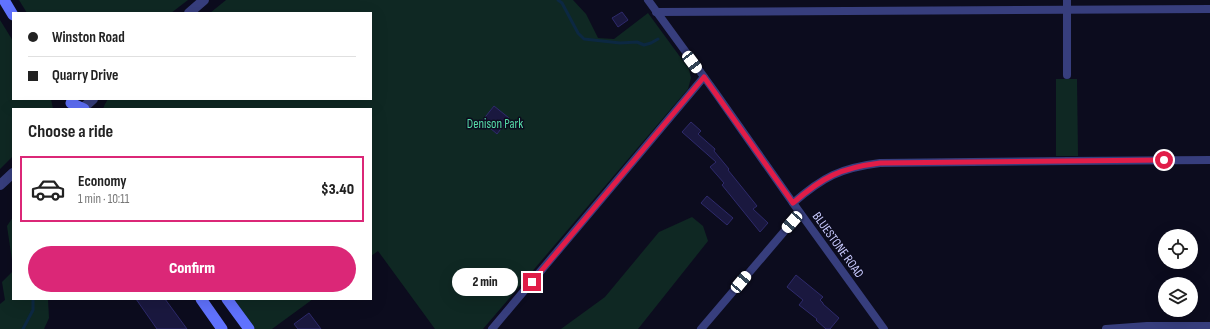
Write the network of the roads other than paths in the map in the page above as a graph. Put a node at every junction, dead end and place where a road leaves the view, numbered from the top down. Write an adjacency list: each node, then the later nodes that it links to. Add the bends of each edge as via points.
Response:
1 (4, 0): 9 (main road)
2 (204, 0): 7 (street)
3 (648, 0): 8 (street, BLUESTONE ROAD)
4 (1067, 0): 6 (street)
5 (1210, 9): 6 (street)
6 (1067, 10): 8 (street); 10 (street)
7 (190, 12)
8 (656, 12): 11 (street, BLUESTONE ROAD)
9 (12, 13)
10 (1066, 75)
11 (704, 77): 19 (street, BLUESTONE ROAD); 26 (street)
12 (92, 100): 15 (street)
13 (70, 104): 14 (main road)
14 (80, 108)
15 (84, 108)
16 (1210, 160): 19 (street, via 880,163 844,170 813,186)
17 (12, 174): 18 (street)
18 (0, 185)
19 (793, 203): 20 (street, BLUESTONE ROAD)
20 (800, 213): 27 (street); 28 (street, BLUESTONE ROAD)
21 (202, 300): 24 (main road)
22 (228, 300): 25 (main road)
23 (1210, 326): 29 (street)
24 (222, 329)
25 (249, 329)
26 (492, 329)
27 (701, 329)
28 (884, 329)
29 (1106, 329)

